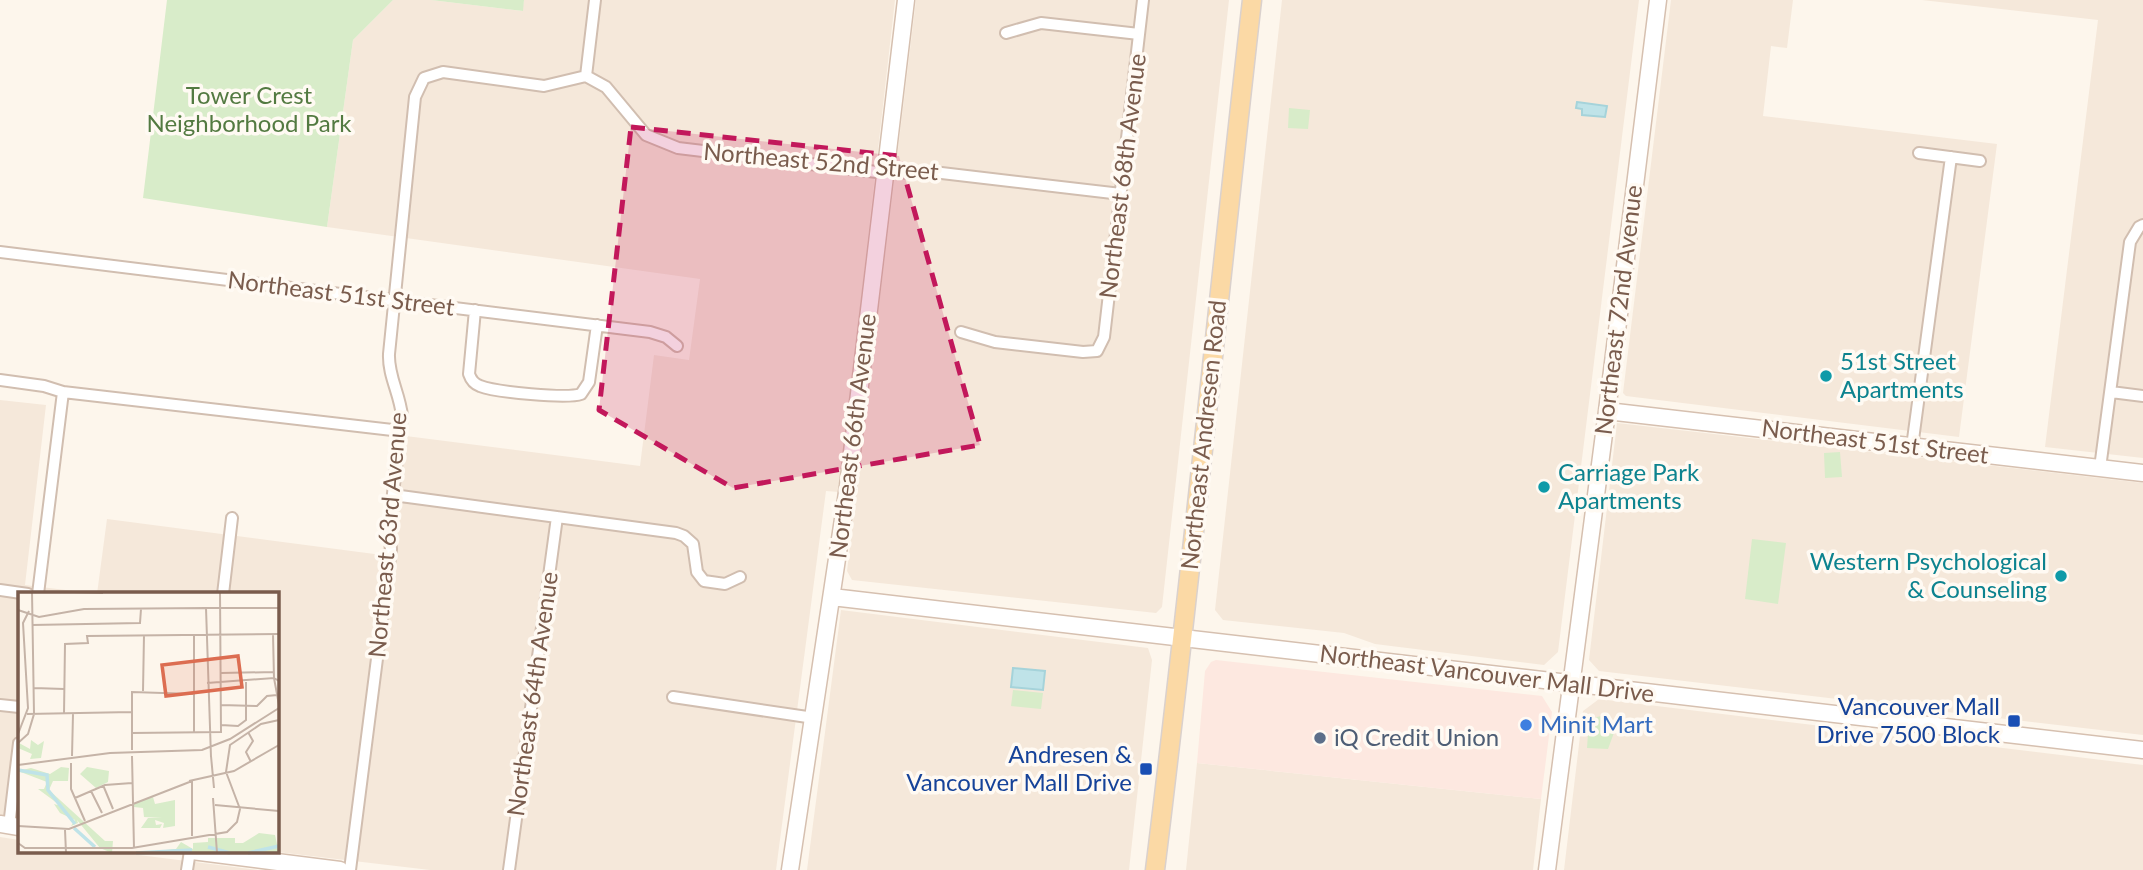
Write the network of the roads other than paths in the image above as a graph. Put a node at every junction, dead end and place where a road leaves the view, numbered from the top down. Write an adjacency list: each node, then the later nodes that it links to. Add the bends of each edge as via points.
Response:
1 (595, 0): 8 (street)
2 (906, 0): 12 (street, Northeast 66th Avenue)
3 (1143, 0): 7 (street, Northeast 68th Avenue)
4 (1252, 0): 39 (main road, Northeast Andresen Road)
5 (1658, 0): 25 (street, Northeast 72nd Avenue)
6 (1006, 33): 7 (street, via 1041,23)
7 (1139, 34): 13 (street, Northeast 68th Avenue)
8 (586, 76): 12 (street, Northeast 52nd Street, via 606,87 646,135 678,148); 16 (street, Northeast 63rd Avenue, via 544,86 443,72 424,78 415,97)
9 (1919, 153): 10 (street)
10 (1951, 158): 11 (street); 27 (street)
11 (1980, 161)
12 (885, 173): 13 (street, Northeast 52nd Street, via 933,172); 38 (street, Northeast 66th Avenue)
13 (1121, 194): 19 (street, Northeast 68th Avenue, via 1104,337 1097,351 995,342)
14 (2141, 226): 23 (street, via 2130,242)
15 (0, 252): 16 (street, Northeast 51st Street)
16 (394, 300): 17 (street, Northeast 51st Street); 26 (street, Northeast 63rd Avenue, via 388,365 401,403)
17 (475, 310): 18 (street, Northeast 51st Street); 18 (street, via 468,374 483,387 566,397 581,394 589,382)
18 (597, 325): 20 (street, Northeast 51st Street, via 659,334)
19 (961, 332)
20 (677, 346)
21 (0, 380): 22 (street)
22 (62, 392): 26 (street); 36 (street)
23 (2111, 392): 24 (street); 28 (street)
24 (2143, 396)
25 (1607, 411): 27 (street, Northeast 51st Street); 40 (street, Northeast 72nd Avenue)
26 (401, 431): 30 (street, Northeast 63rd Avenue)
27 (1912, 447): 28 (street, Northeast 51st Street)
28 (2100, 468): 29 (street, Northeast 51st Street)
29 (2143, 473)
30 (393, 495): 31 (street); 52 (street, Northeast 63rd Avenue, via 390,555)
31 (556, 517): 33 (street, via 684,536 693,544 699,578 720,584); 53 (street, Northeast 64th Avenue)
32 (232, 518): 37 (street)
33 (740, 577)
34 (0, 590): 35 (street)
35 (19, 592)
36 (38, 592)
37 (223, 592)
38 (832, 597): 39 (street, Northeast Vancouver Mall Drive); 44 (street, Northeast 66th Avenue)
39 (1183, 638): 40 (street, Northeast Vancouver Mall Drive); 55 (main road, Northeast Andresen Road)
40 (1570, 684): 45 (street, Northeast Vancouver Mall Drive); 56 (street, Northeast 72nd Avenue)
41 (673, 697): 44 (street)
42 (0, 705): 43 (street)
43 (18, 707)
44 (814, 718): 54 (street, Northeast 66th Avenue)
45 (2143, 750)
46 (18, 753): 47 (street)
47 (10, 826)
48 (191, 852): 50 (street)
49 (199, 852): 51 (street)
50 (187, 870)
51 (340, 870)
52 (350, 870)
53 (509, 870)
54 (790, 870)
55 (1155, 870)
56 (1546, 870)

